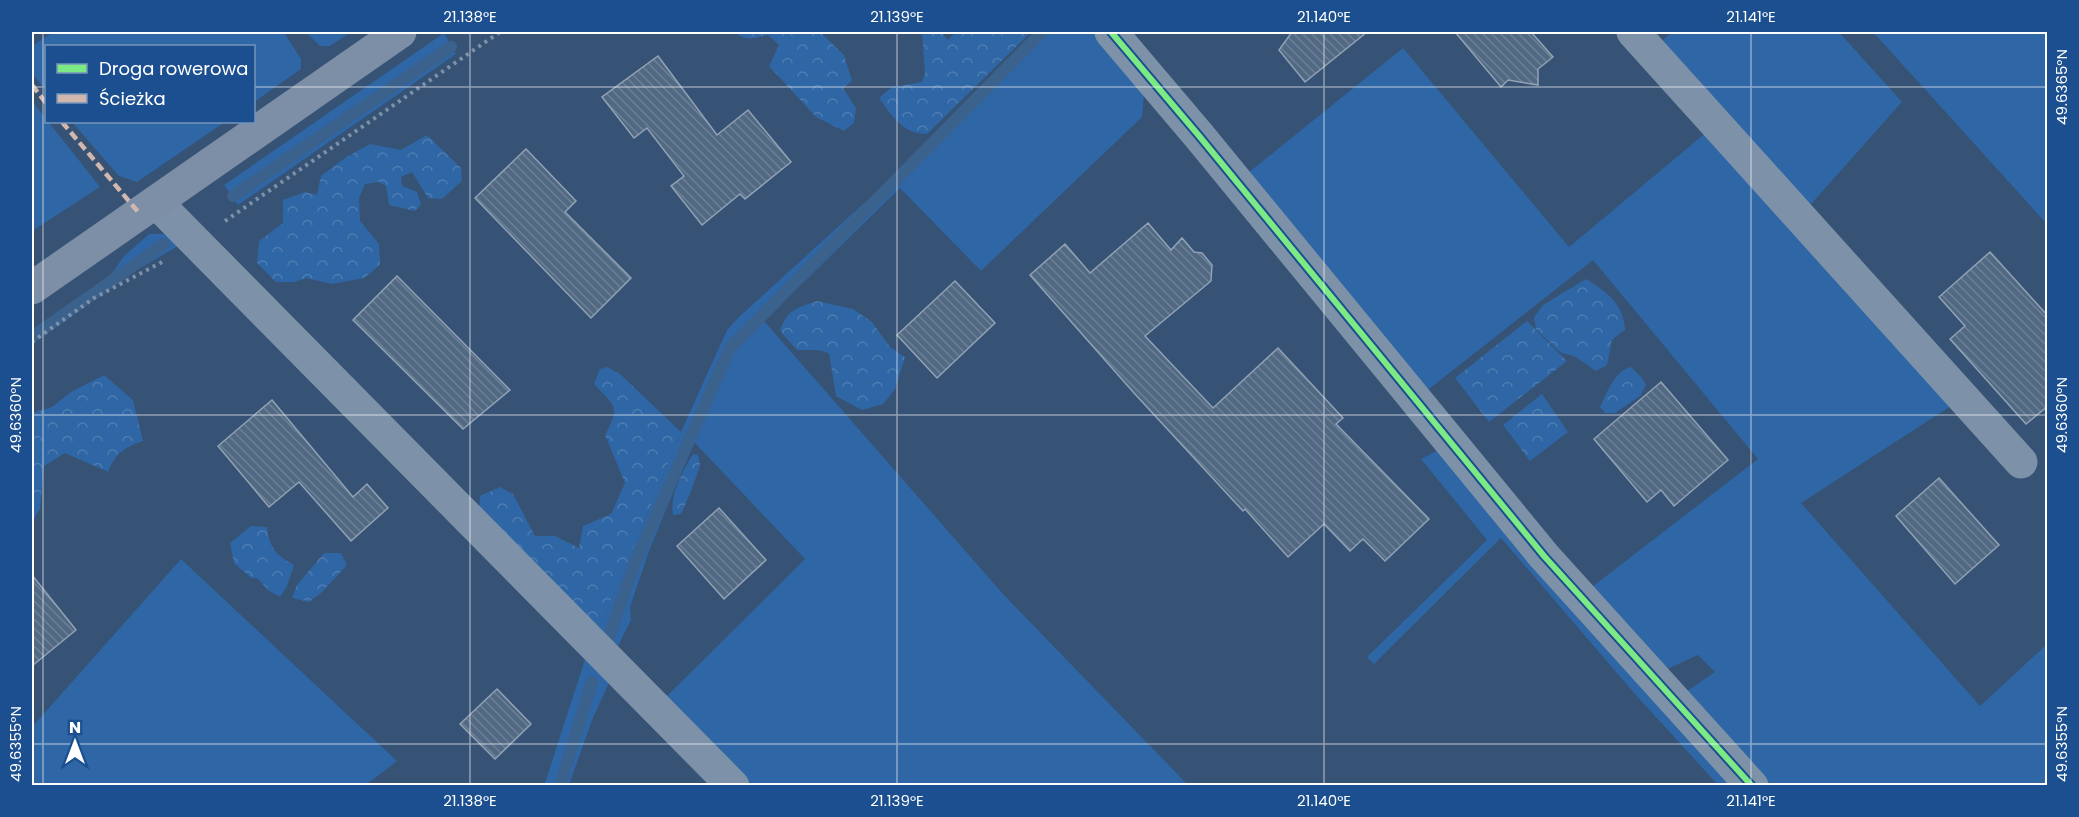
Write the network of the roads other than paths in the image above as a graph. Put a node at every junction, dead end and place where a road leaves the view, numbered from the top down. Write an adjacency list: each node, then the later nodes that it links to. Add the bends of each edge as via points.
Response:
1 (400, 32): 4 (main road)
2 (1110, 32): 8 (street, via 1544,556)
3 (1633, 32): 6 (street)
4 (156, 202): 5 (main road); 7 (street)
5 (32, 288)
6 (2021, 462)
7 (733, 786)
8 (1752, 786)

